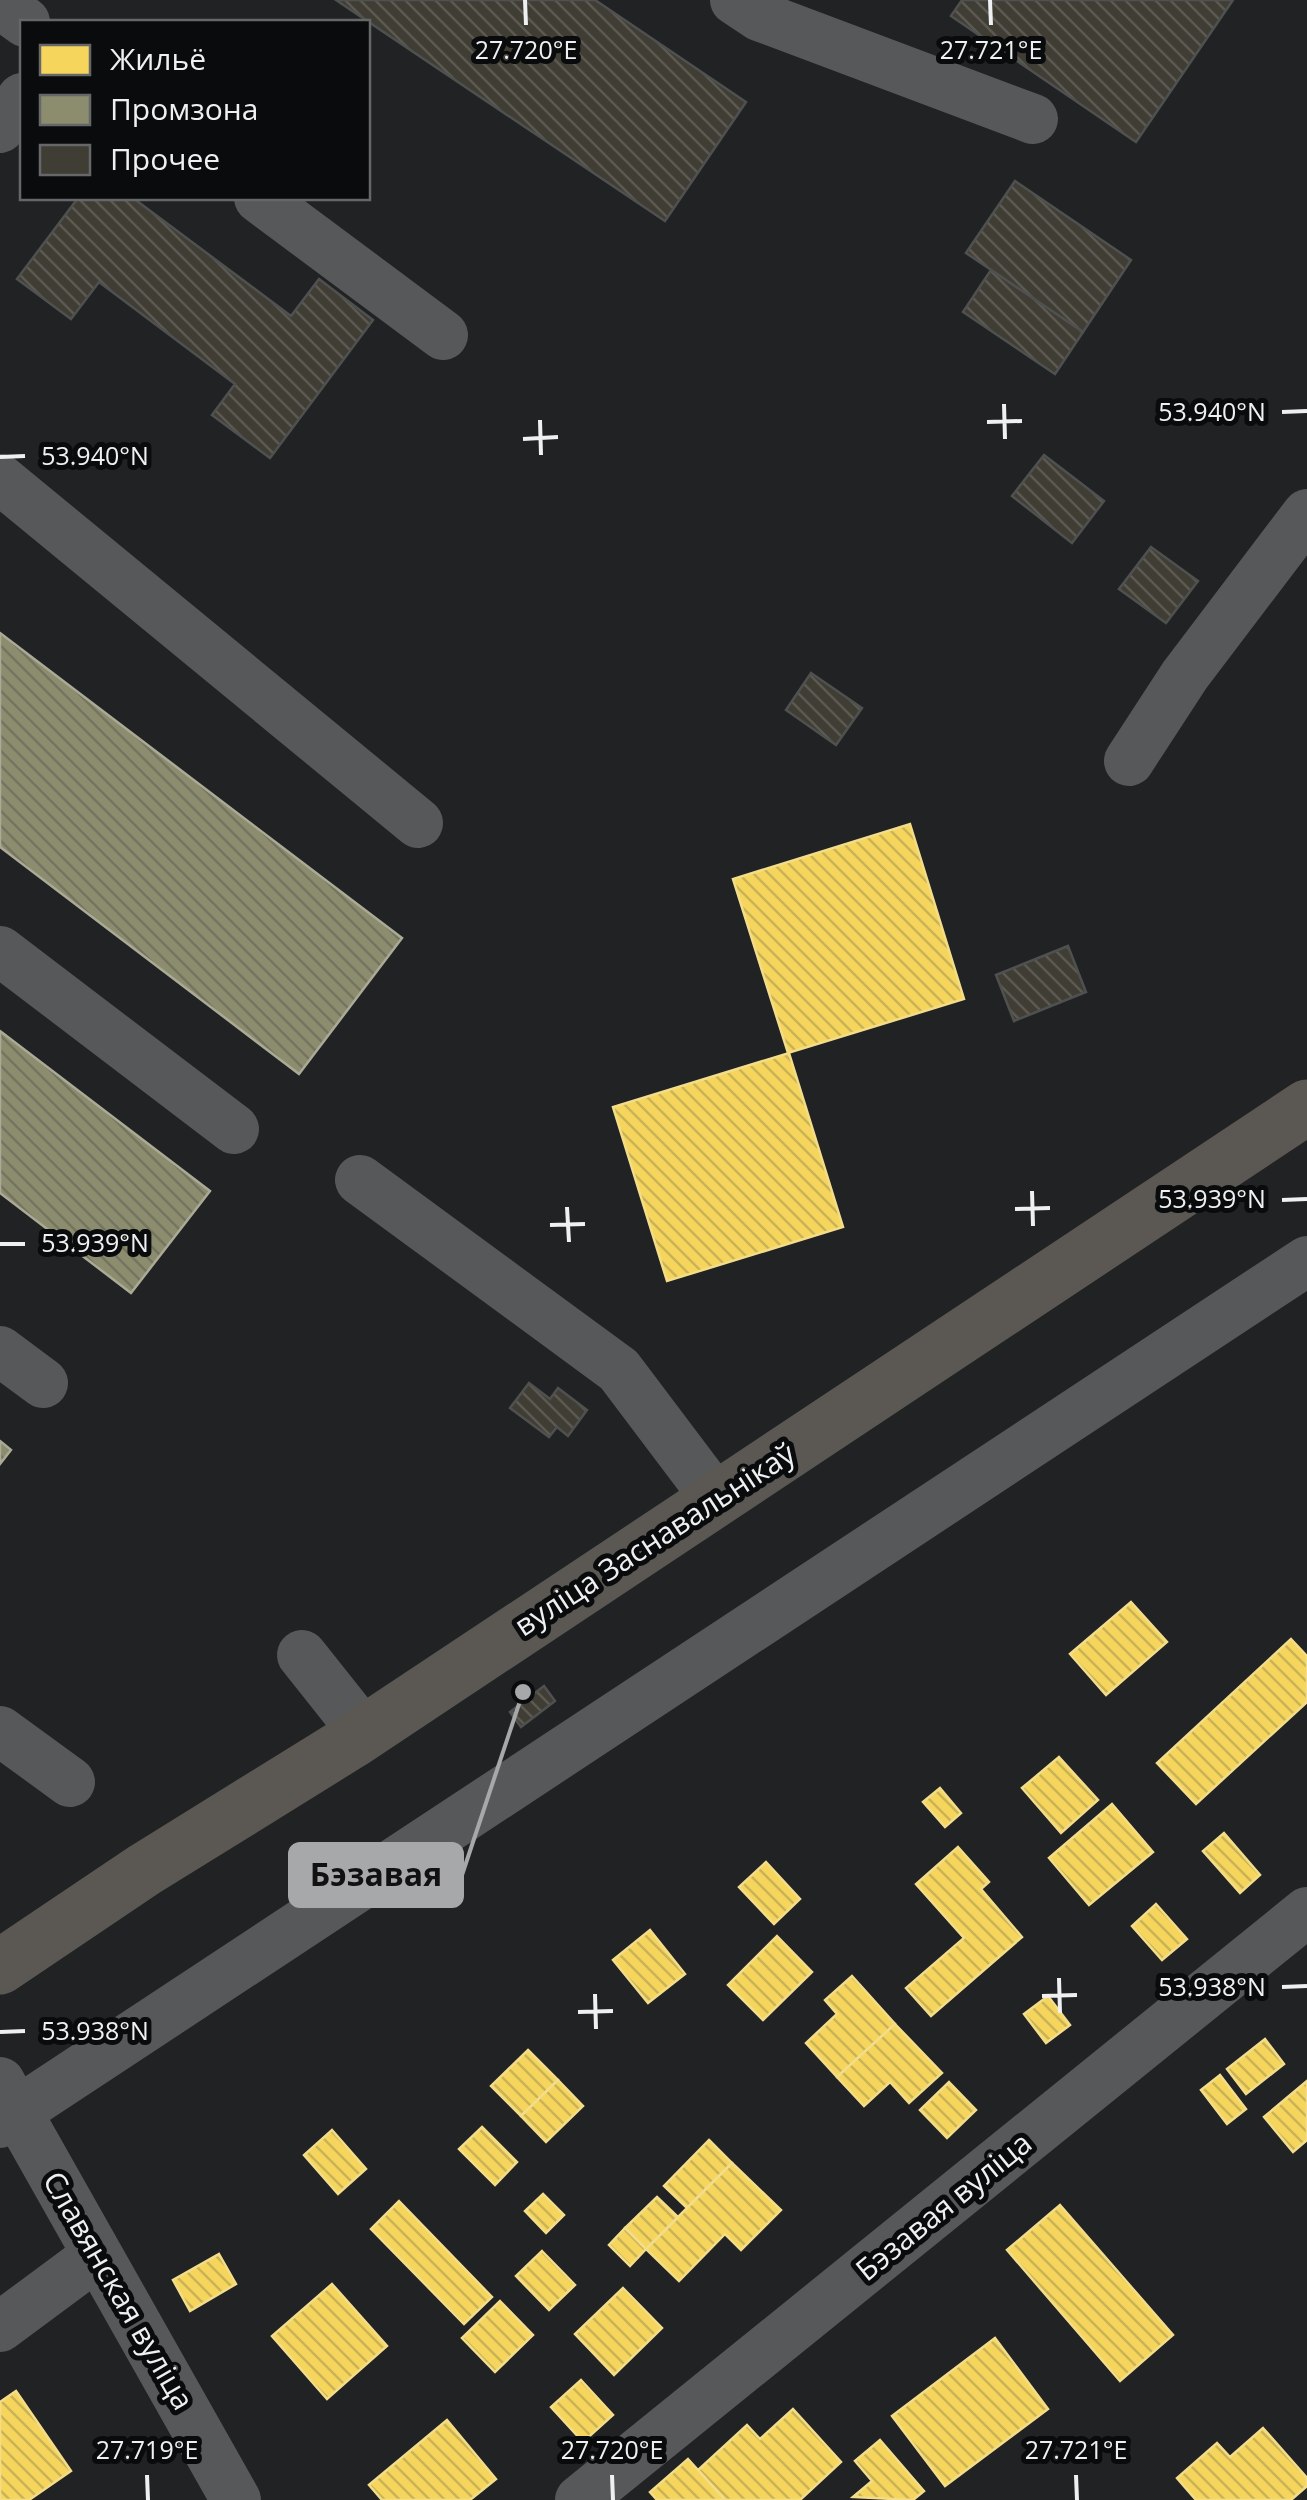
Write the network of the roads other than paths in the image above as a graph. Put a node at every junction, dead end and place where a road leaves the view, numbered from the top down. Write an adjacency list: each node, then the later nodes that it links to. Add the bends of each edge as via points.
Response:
1 (0, 4): 3 (street)
2 (754, 5): 5 (street)
3 (22, 20)
4 (20, 101): 6 (street)
5 (1033, 119)
6 (0, 128)
7 (263, 200): 8 (street)
8 (444, 335)
9 (0, 479): 12 (street)
10 (1307, 514): 11 (street)
11 (1128, 761)
12 (418, 823)
13 (0, 951): 15 (street)
14 (1307, 1107): 20 (main road, вуліца Заснавальнікаў)
15 (234, 1129)
16 (360, 1180): 20 (street, via 618,1370)
17 (1307, 1261): 27 (street)
18 (0, 1351): 19 (street)
19 (43, 1383)
20 (717, 1500): 23 (main road, вуліца Заснавальнікаў)
21 (302, 1655): 23 (street)
22 (0, 1731): 24 (street)
23 (364, 1733): 26 (main road, вуліца Заснавальнікаў)
24 (70, 1782)
25 (1300, 1930): 31 (street, Бэзавая вуліца)
26 (0, 1967)
27 (6, 2106): 28 (street, Славянская вуліца)
28 (98, 2255): 29 (street); 30 (street, Славянская вуліца)
29 (0, 2327)
30 (236, 2500)
31 (580, 2500)

